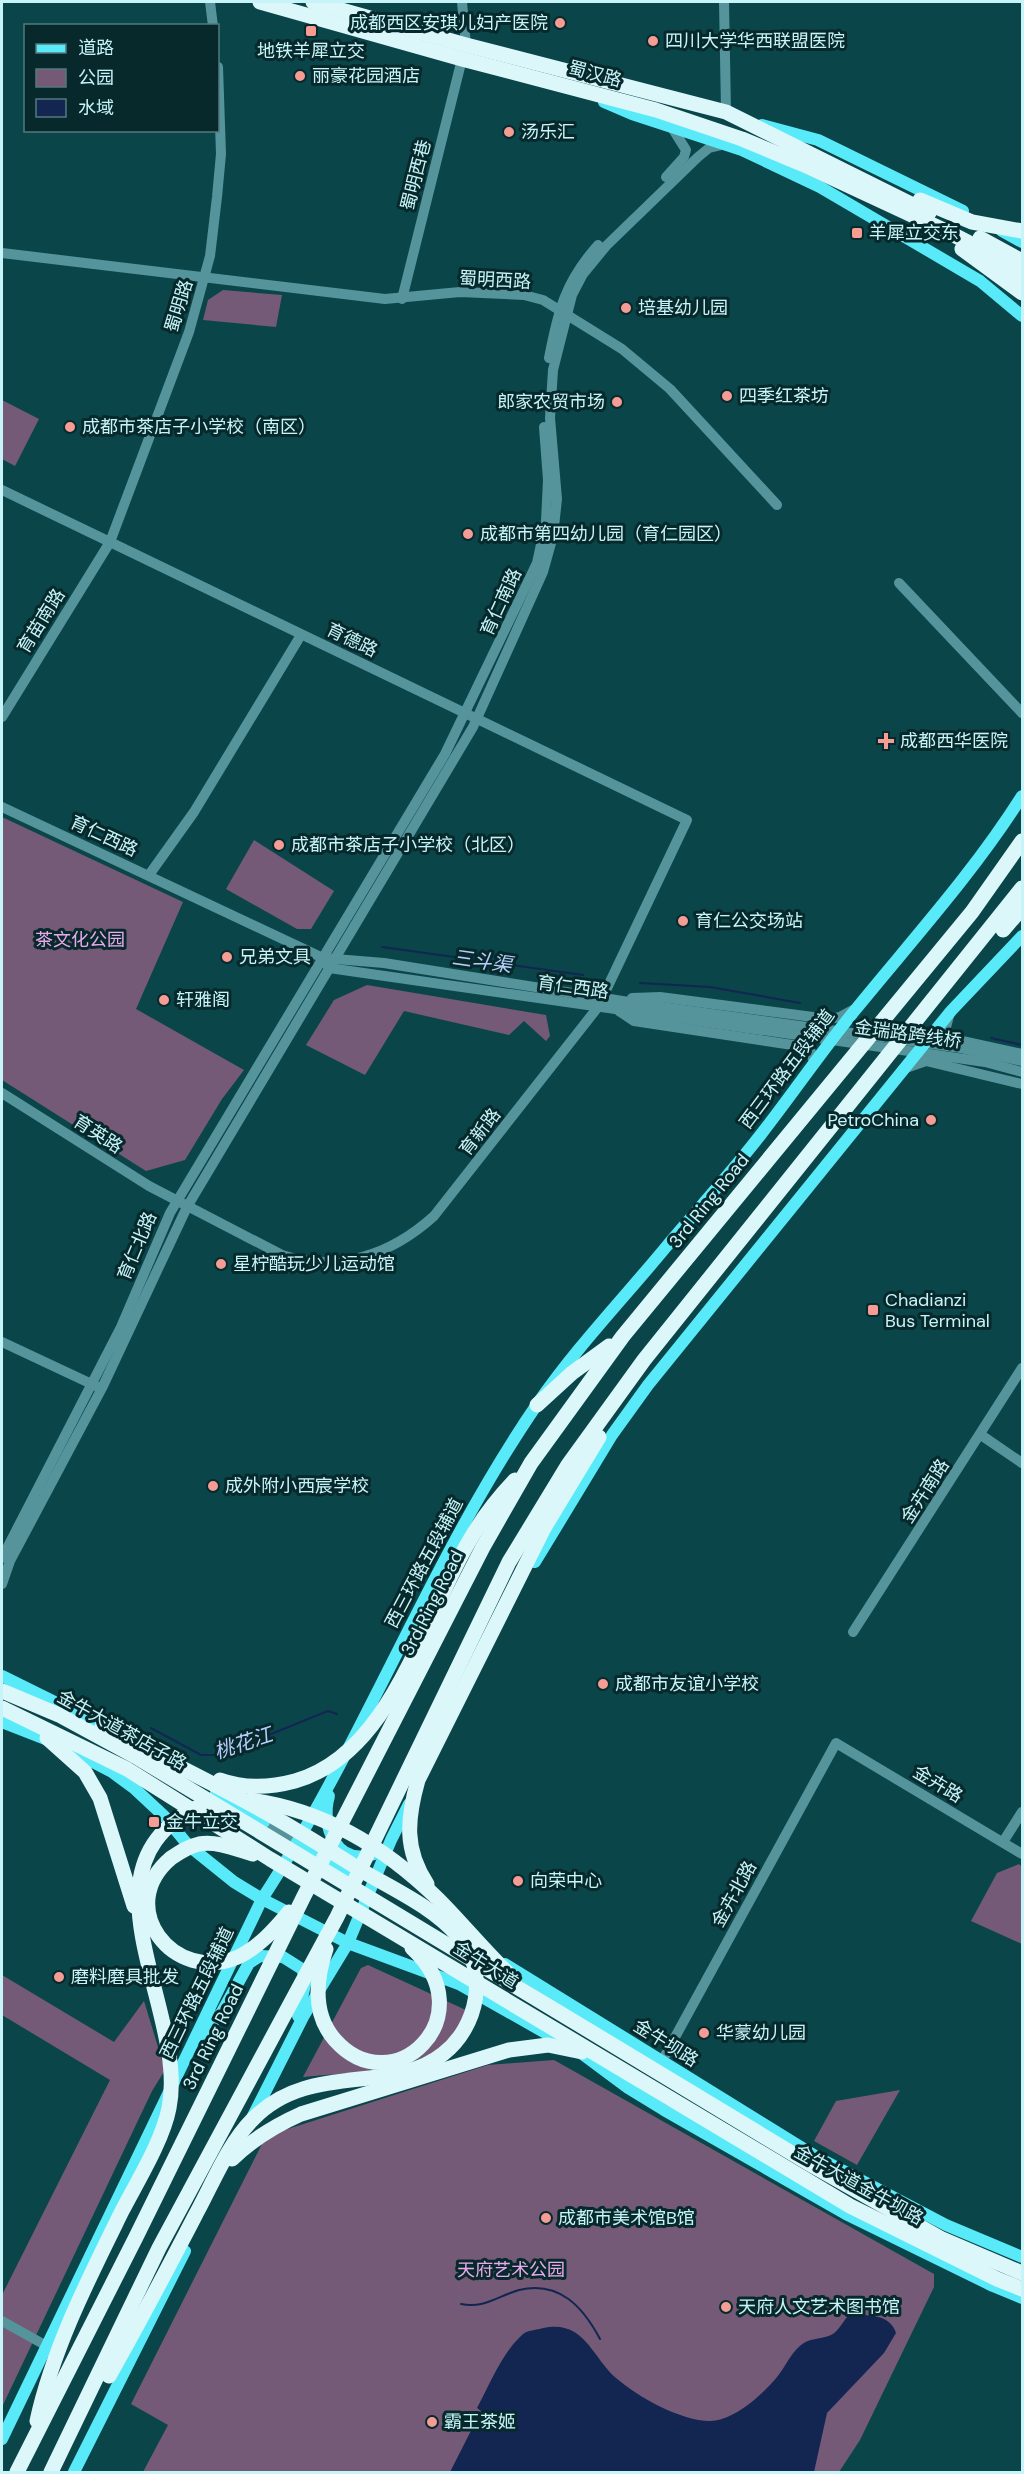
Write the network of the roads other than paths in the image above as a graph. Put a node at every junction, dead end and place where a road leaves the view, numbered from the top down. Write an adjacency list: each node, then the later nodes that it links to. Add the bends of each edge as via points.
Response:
1 (210, 2): 6 (street)
2 (260, 2): 7 (highway, 蜀汉路)
3 (313, 2): 7 (highway, 蜀汉路)
4 (462, 2): 7 (street, 蜀明西巷)
5 (724, 2): 10 (street)
6 (213, 24)
7 (464, 52): 8 (highway, 蜀汉路); 10 (highway, 蜀汉路); 21 (street, 蜀明西巷)
8 (573, 88): 11 (main road); 13 (highway, 蜀汉路, via 742,139)
9 (219, 96): 19 (street, 蜀明路, via 221,154)
10 (732, 115): 13 (highway, 蜀汉路, via 881,187); 15 (main road, via 818,140)
11 (671, 126): 12 (main road); 22 (street, 育仁南路, via 684,144 684,157 577,268)
12 (727, 144): 22 (street, via 709,148 625,225 583,274); 23 (main road, via 820,187 980,281)
13 (920, 211): 14 (highway); 17 (highway); 18 (highway); 20 (highway)
14 (1023, 231)
15 (1023, 242)
16 (2, 253): 19 (street, 蜀明西路)
17 (1023, 261)
18 (1023, 277)
19 (205, 279): 21 (street, 蜀明西路); 26 (street, 蜀明路, via 173,378)
20 (1023, 293)
21 (402, 299): 22 (street, 蜀明西路, via 460,292 524,295 543,300)
22 (562, 312): 25 (street, 蜀明西路, via 622,349 670,389); 30 (street, 育仁南路, via 547,367 543,417 546,521 537,563)
23 (1023, 316)
24 (2, 490): 26 (street, 育德路)
25 (777, 505)
26 (110, 542): 28 (street, 育德路); 31 (street, 育苗南路)
27 (899, 583): 29 (street)
28 (301, 635): 30 (street, 育德路); 36 (street, via 194,812)
29 (1023, 713)
30 (471, 716): 34 (street, 育德路); 41 (street, 育仁南路)
31 (2, 717)
32 (1023, 796): 44 (main road, 西三环路五段辅道, via 919,935)
33 (2, 807): 36 (street, 育仁西路)
34 (687, 820): 42 (street, 育新路)
35 (1023, 841): 55 (highway, 3rd Ring Road, via 972,912)
36 (148, 875): 41 (street, 育仁西路)
37 (1023, 888): 40 (highway)
38 (1023, 908): 40 (highway, via 1000,933)
39 (1023, 936): 45 (main road)
40 (970, 956): 57 (highway)
41 (329, 962): 42 (street, 育仁西路); 54 (street, 育仁北路)
42 (600, 1002): 43 (street, 育仁西路); 54 (street, 育新路, via 434,1216 392,1247 349,1260 300,1261)
43 (617, 1004): 44 (street, via 660,997 828,1019); 46 (street, 育仁西路); 49 (street, via 634,1021 806,1047)
44 (856, 1009): 49 (main road, 西三环路五段辅道)
45 (951, 1011): 47 (street, via 945,1026 947,1036); 50 (main road)
46 (753, 1024): 48 (street, 金瑞路跨线桥, via 961,1048); 51 (street, 金瑞路跨线桥, via 985,1062)
47 (1023, 1054)
48 (1023, 1061)
49 (814, 1063): 60 (main road, 西三环路五段辅道, via 761,1134 566,1363)
50 (903, 1069): 52 (street, via 926,1061); 78 (main road, via 684,1339 612,1435 514,1599)
51 (1023, 1072)
52 (1023, 1084)
53 (2, 1093): 54 (street, 育英路)
54 (182, 1204): 59 (street, 育仁北路, via 170,1213)
55 (623, 1336): 60 (highway, via 572,1373); 62 (highway, 3rd Ring Road)
56 (2, 1342): 59 (street)
57 (644, 1360): 87 (highway, via 544,1528 418,1780 408,1834 418,1870); 88 (highway, via 568,1465 509,1562)
58 (1023, 1368): 61 (street, 金卉南路)
59 (97, 1386): 64 (street, 育仁北路); 65 (street)
60 (537, 1405): 75 (main road, 西三环路五段辅道, via 457,1537)
61 (981, 1436): 63 (street); 66 (street, 金卉南路)
62 (531, 1463): 74 (highway, via 497,1498 470,1539 382,1713 362,1739 336,1762 311,1776 259,1787 236,1786); 85 (highway, 3rd Ring Road, via 483,1547)
63 (1023, 1463)
64 (2, 1558)
65 (2, 1584)
66 (853, 1632)
67 (2, 1676): 77 (main road, via 109,1730)
68 (2, 1691): 70 (highway, 金牛大道茶店子路)
69 (2, 1708): 71 (highway, 金牛大道茶店子路)
70 (59, 1715): 74 (highway, via 98,1724); 81 (highway, 金牛大道茶店子路)
71 (24, 1719): 83 (highway, 金牛大道茶店子路, via 127,1769); 90 (highway, via 85,1772 100,1798)
72 (2, 1722): 86 (main road, via 58,1744 112,1772 165,1817 188,1845)
73 (836, 1743): 79 (street, 金卉路); 96 (street, 金卉北路)
74 (172, 1764): 100 (highway, via 266,1812 435,1915 460,1938 472,1960 476,1981 472,2018 442,2055 398,2073 317,2084 291,2092 252,2120)
75 (335, 1778): 78 (main road, via 326,1805 325,1822 331,1839 342,1850 362,1857 373,1855); 80 (main road, 西三环路五段辅道)
76 (1023, 1812): 79 (street)
77 (264, 1822): 80 (street)
78 (391, 1840): 84 (main road)
79 (1003, 1842): 82 (street, 金卉路)
80 (298, 1844): 84 (main road, 金牛坝路); 86 (main road, 西三环路五段辅道)
81 (282, 1846): 92 (highway, 金牛大道)
82 (1023, 1854)
83 (270, 1859): 85 (highway, via 222,1845 200,1844 181,1850 159,1872 148,1898 148,1916 155,1933 180,1955 197,1962 216,1963 238,1957 254,1947); 89 (highway, 金牛大道)
84 (372, 1883): 91 (main road); 96 (main road, 金牛坝路)
85 (304, 1896): 114 (highway, 3rd Ring Road)
86 (262, 1899): 91 (main road); 94 (main road, 西三环路五段辅道)
87 (438, 1899): 90 (highway, via 393,1860 343,1827 280,1804 222,1801 199,1806 179,1817 153,1844 142,1867); 92 (highway)
88 (337, 1917): 89 (highway, via 320,1974 320,2013 329,2034 344,2050 365,2062 404,2058 420,2048 434,2030 440,2007 432,1972); 112 (highway, via 159,2248)
89 (390, 1928): 95 (highway, 金牛大道)
90 (141, 1932): 114 (highway, via 171,2074 170,2109 45,2382)
91 (348, 1943): 93 (main road); 103 (main road, via 459,1984 587,2056 663,2110)
92 (536, 1999): 97 (highway, 金牛大道)
93 (294, 2035): 94 (main road, via 306,1980 302,1969 283,1957 260,1956 249,1963 222,2012); 117 (main road)
94 (192, 2045): 111 (main road, 西三环路五段辅道)
95 (600, 2058): 98 (highway, 金牛大道); 100 (highway, via 548,2045 529,2046 301,2114 253,2139)
96 (662, 2061): 99 (main road, 金牛坝路)
97 (690, 2091): 101 (highway, 金牛大道金牛坝路)
98 (681, 2106): 102 (highway, 金牛大道金牛坝路)
99 (842, 2170): 101 (main road); 105 (main road, 金牛坝路, via 946,2225)
100 (213, 2182): 112 (highway, via 143,2317 104,2384)
101 (861, 2193): 107 (highway, 金牛大道金牛坝路, via 942,2239)
102 (834, 2197): 103 (main road); 104 (highway, 金牛大道金牛坝路)
103 (846, 2214): 106 (main road)
104 (938, 2250): 106 (main road); 108 (highway, 金牛大道金牛坝路)
105 (1023, 2257)
106 (952, 2266): 109 (main road)
107 (1023, 2273)
108 (1023, 2289)
109 (1023, 2298)
110 (2, 2321): 111 (street)
111 (45, 2345): 113 (main road, 西三环路五段辅道)
112 (83, 2409): 116 (highway)
113 (2, 2439)
114 (32, 2442): 115 (highway, 3rd Ring Road)
115 (17, 2472)
116 (51, 2472)
117 (74, 2472)

